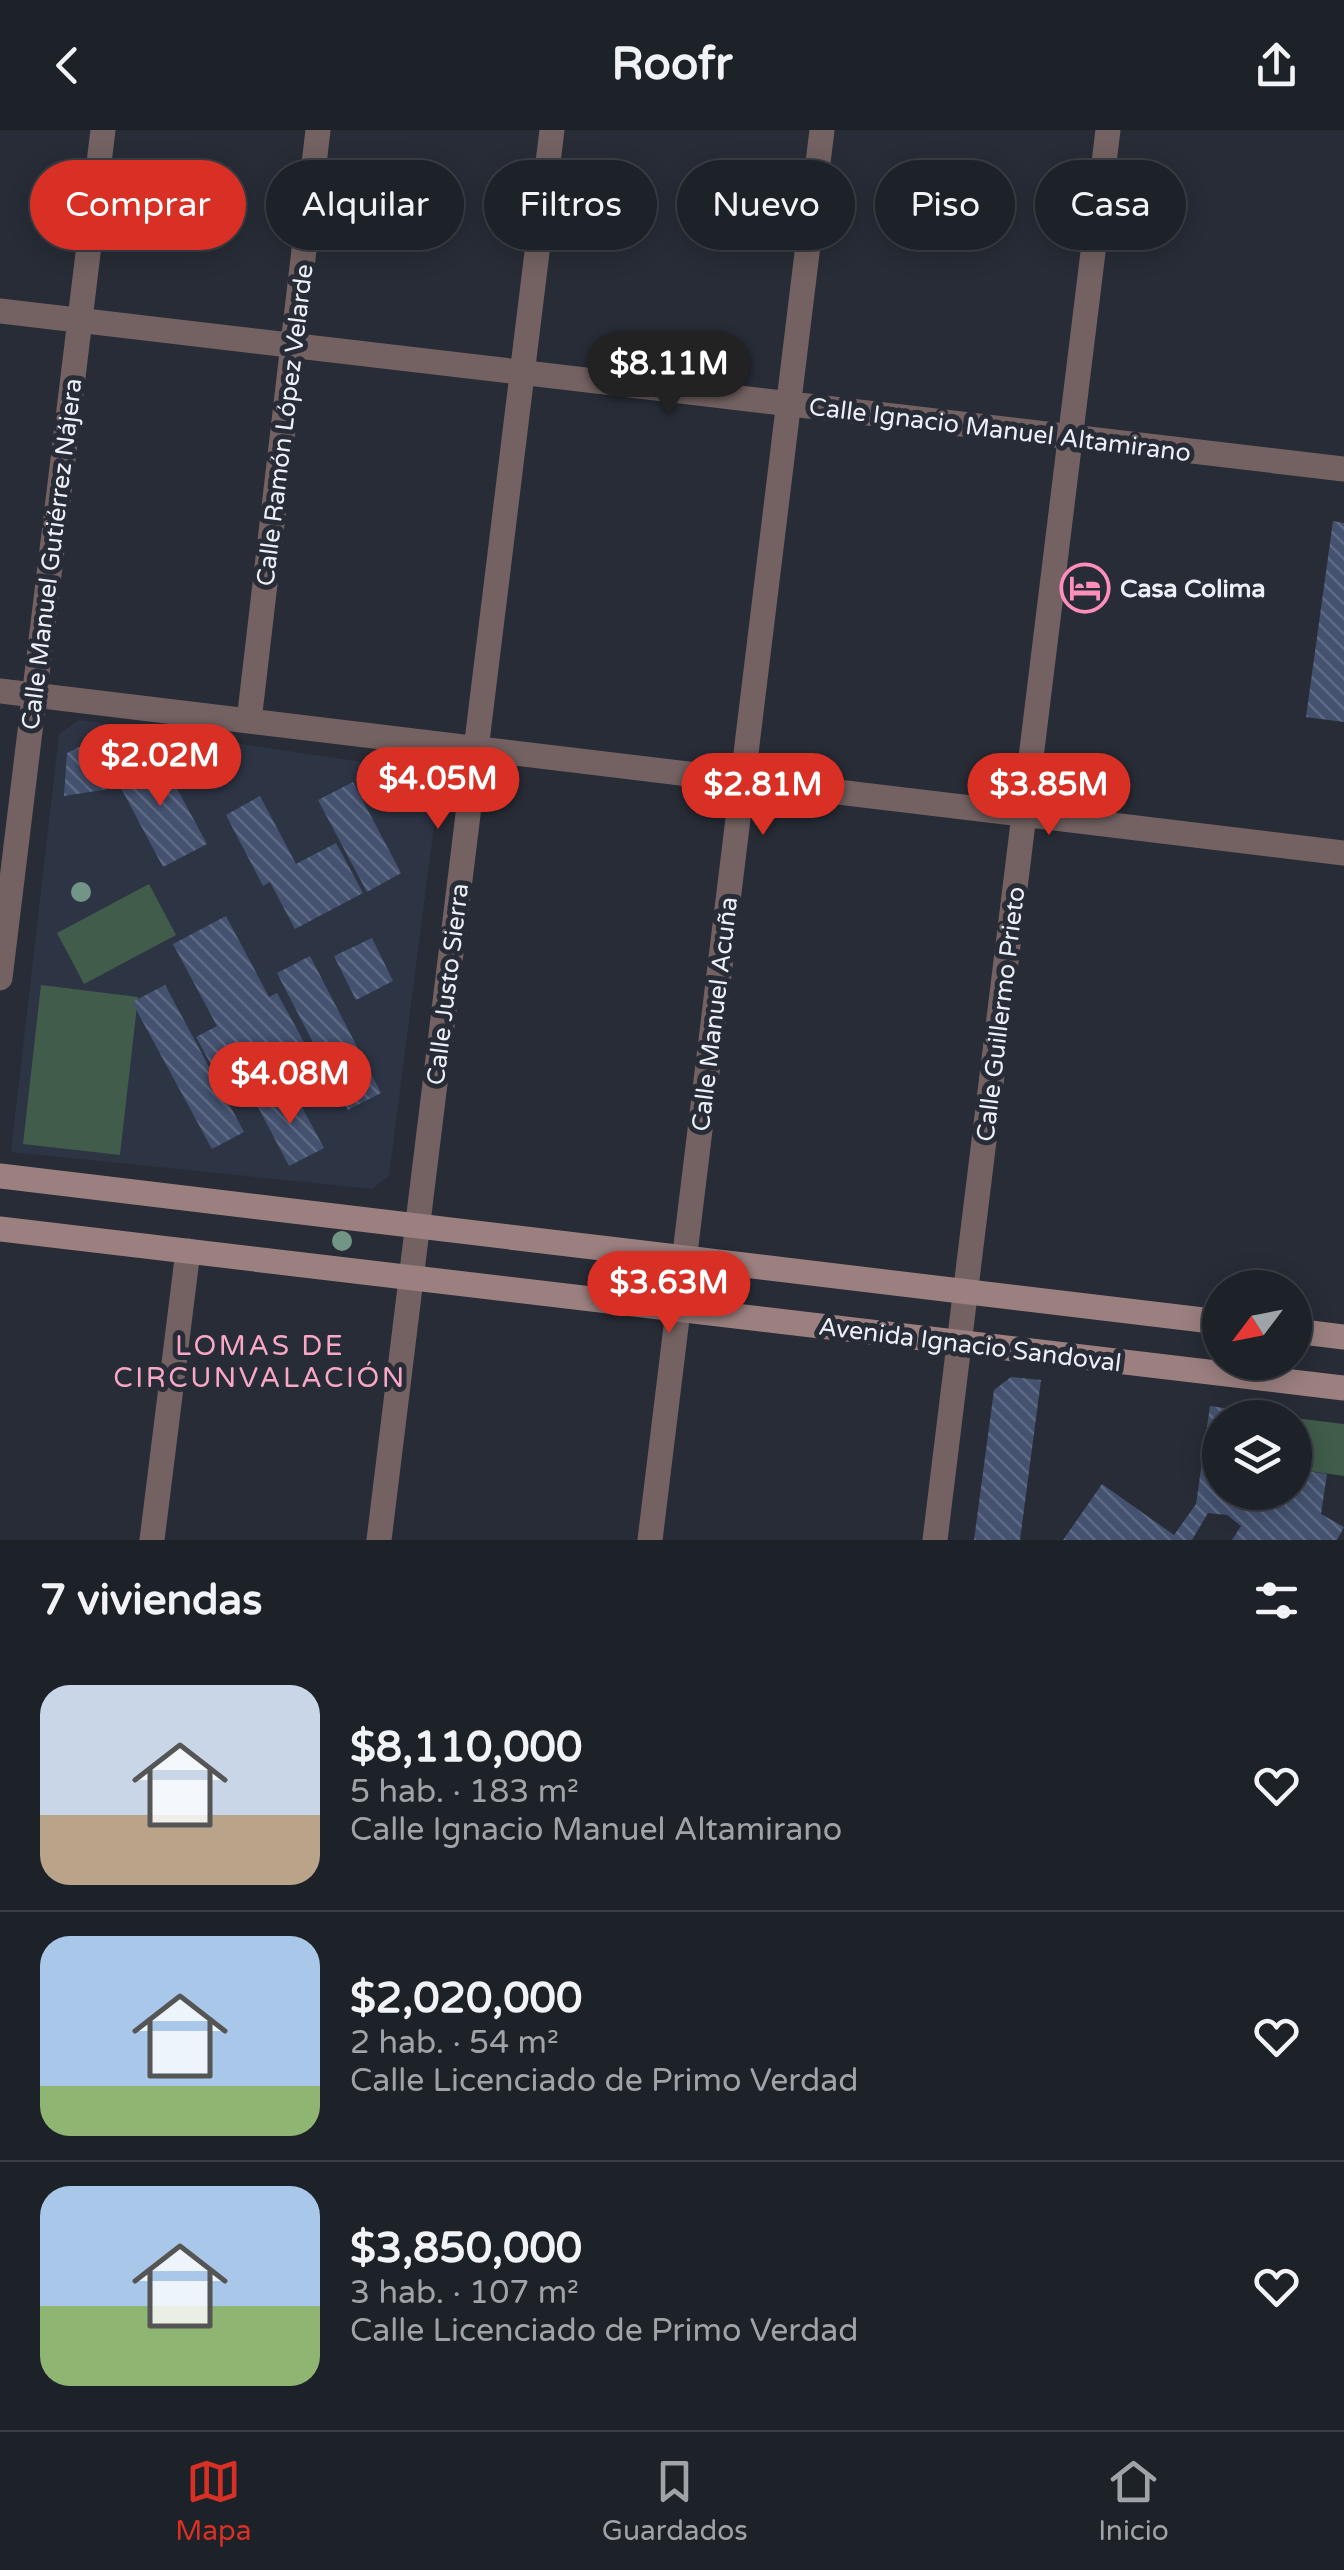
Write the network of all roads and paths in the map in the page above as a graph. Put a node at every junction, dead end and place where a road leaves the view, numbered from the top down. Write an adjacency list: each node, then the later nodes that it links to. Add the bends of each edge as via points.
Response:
1 (103, 130): 7 (street, Calle Manuel Gutiérrez Nájera)
2 (318, 130): 8 (street, Calle Ramón López Velarde)
3 (552, 130): 9 (street, Calle Justo Sierra)
4 (822, 130): 10 (street, Calle Manuel Acuña)
5 (1108, 130): 11 (street, Calle Guillermo Prieto)
6 (0, 311): 7 (street, Calle Ignacio Manuel Altamirano)
7 (80, 320): 8 (street, Calle Ignacio Manuel Altamirano); 14 (street, Calle Manuel Gutiérrez Nájera)
8 (293, 346): 9 (street, Calle Ignacio Manuel Altamirano); 15 (street, Calle Ramón López Velarde)
9 (522, 373): 10 (street, Calle Ignacio Manuel Altamirano); 16 (street, Calle Justo Sierra)
10 (788, 404): 11 (street, Calle Ignacio Manuel Altamirano); 17 (street, Calle Manuel Acuña)
11 (1070, 437): 12 (street, Calle Ignacio Manuel Altamirano); 18 (street, Calle Guillermo Prieto)
12 (1344, 469)
13 (0, 691): 14 (street)
14 (34, 695): 15 (street); 20 (street, Calle Manuel Gutiérrez Nájera)
15 (249, 721): 16 (street)
16 (476, 748): 17 (street); 22 (street, Calle Justo Sierra)
17 (742, 780): 18 (street); 25 (street, Calle Manuel Acuña)
18 (1024, 814): 19 (street); 27 (street, Calle Guillermo Prieto)
19 (1344, 852)
20 (0, 978)
21 (0, 1176): 22 (main road, Avenida Ignacio Sandoval)
22 (418, 1226): 25 (main road, Avenida Ignacio Sandoval); 26 (street, Calle Justo Sierra)
23 (0, 1229): 24 (main road, Avenida Ignacio Sandoval)
24 (188, 1251): 26 (main road, Avenida Ignacio Sandoval); 34 (street)
25 (684, 1258): 27 (main road, Avenida Ignacio Sandoval); 28 (street, Calle Manuel Acuña)
26 (411, 1278): 28 (main road, Avenida Ignacio Sandoval); 35 (street, Calle Justo Sierra)
27 (965, 1292): 29 (main road, Avenida Ignacio Sandoval); 32 (street, Calle Guillermo Prieto)
28 (678, 1310): 32 (main road, Avenida Ignacio Sandoval); 36 (street, Calle Manuel Acuña)
29 (1202, 1320)
30 (1312, 1333): 31 (main road)
31 (1344, 1337)
32 (960, 1343): 33 (main road, Avenida Ignacio Sandoval); 37 (street, Calle Guillermo Prieto)
33 (1344, 1388)
34 (152, 1540)
35 (379, 1540)
36 (650, 1540)
37 (935, 1540)

